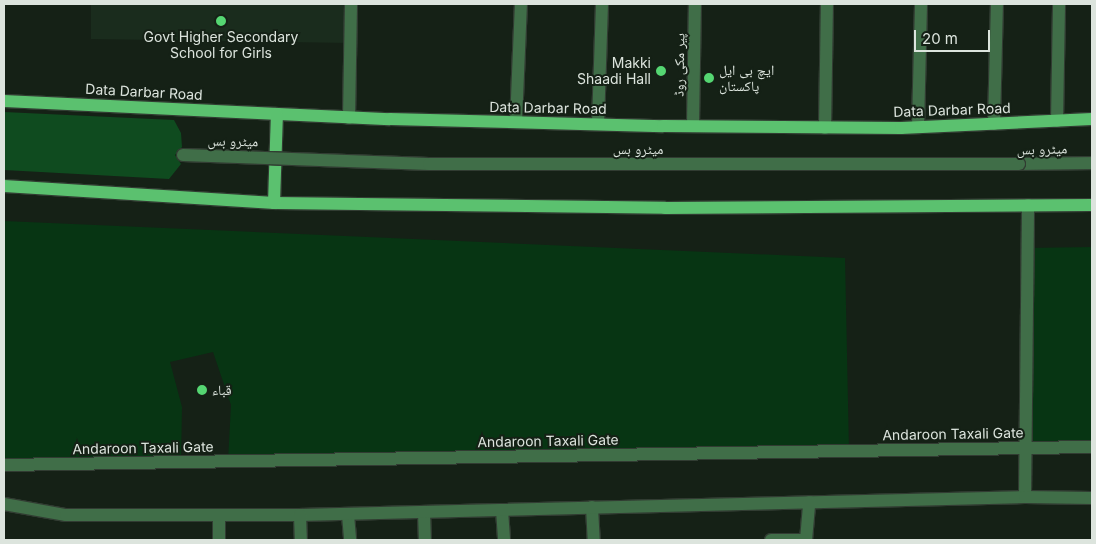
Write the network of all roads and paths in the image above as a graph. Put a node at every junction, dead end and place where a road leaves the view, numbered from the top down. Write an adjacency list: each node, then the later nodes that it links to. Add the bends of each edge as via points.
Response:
1 (351, 4): 11 (street)
2 (521, 4): 14 (street)
3 (602, 4): 15 (street)
4 (695, 4): 17 (street, پیر مکی روڈ)
5 (828, 4): 19 (street)
6 (922, 4): 18 (street)
7 (997, 4): 16 (street)
8 (1059, 4): 13 (street)
9 (4, 101): 10 (main road, Data Darbar Road)
10 (277, 114): 11 (main road, Data Darbar Road); 23 (main road)
11 (349, 118): 14 (main road, Data Darbar Road)
12 (1092, 119): 13 (main road, Data Darbar Road)
13 (1057, 121): 16 (main road, Data Darbar Road)
14 (516, 122): 15 (main road, Data Darbar Road)
15 (598, 124): 17 (main road, Data Darbar Road)
16 (994, 124): 18 (main road, Data Darbar Road)
17 (693, 126): 19 (main road, Data Darbar Road)
18 (918, 127): 19 (main road, Data Darbar Road)
19 (825, 128)
20 (183, 155): 21 (street, میٹرو بس, bridge, via 429,164)
21 (1092, 162)
22 (4, 186): 23 (main road)
23 (274, 203): 25 (main road, via 664,208)
24 (1092, 205): 25 (main road)
25 (1028, 206): 27 (street)
26 (1092, 447): 27 (street, Andaroon Taxali Gate)
27 (1025, 448): 28 (street, Andaroon Taxali Gate); 29 (street)
28 (4, 465)
29 (1025, 497): 30 (street); 31 (street)
30 (1092, 498)
31 (809, 502): 33 (street); 46 (street)
32 (4, 504): 36 (street, via 66,515)
33 (592, 507): 34 (street); 44 (street)
34 (502, 510): 35 (street); 43 (street)
35 (424, 513): 38 (street); 42 (street)
36 (219, 515): 37 (street); 39 (street)
37 (300, 515): 38 (street); 40 (street)
38 (348, 515): 41 (street)
39 (219, 540)
40 (301, 540)
41 (350, 540)
42 (425, 540)
43 (504, 540)
44 (594, 540)
45 (771, 540): 46 (street)
46 (806, 540)

